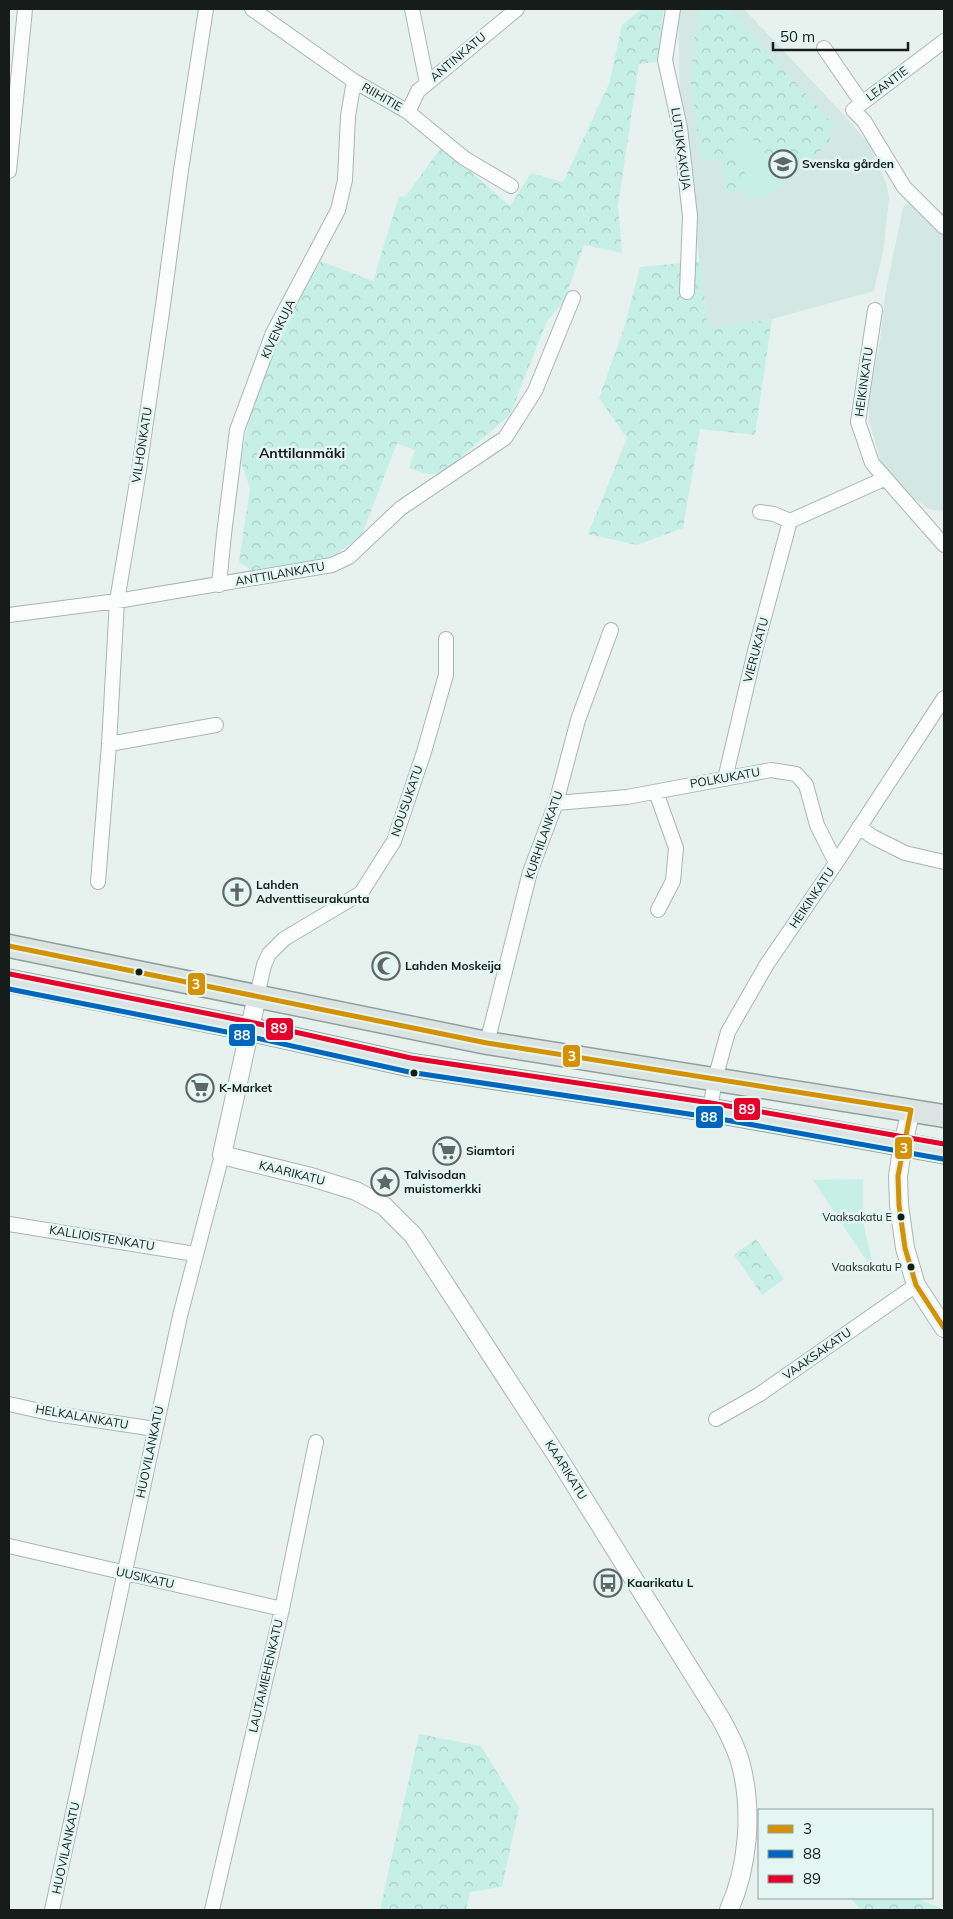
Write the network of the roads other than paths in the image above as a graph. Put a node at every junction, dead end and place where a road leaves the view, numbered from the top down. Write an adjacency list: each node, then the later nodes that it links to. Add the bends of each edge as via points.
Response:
1 (25, 9): 13 (street)
2 (206, 9): 24 (street, VILHONKATU)
3 (252, 9): 9 (street, RIIHITIE)
4 (412, 9): 10 (street)
5 (517, 9): 10 (street, ANTINKATU)
6 (673, 9): 16 (street, LUTUKKAKUJA, via 665,60 680,128 690,216)
7 (944, 41): 11 (street, LEANTIE)
8 (824, 48): 11 (street)
9 (354, 81): 12 (street, RIIHITIE); 23 (street, KIVENKUJA, via 348,116 345,180 338,210 273,333 237,430)
10 (427, 83): 12 (street, ANTINKATU, via 418,90)
11 (858, 106): 15 (street, via 904,187)
12 (408, 112): 14 (street, RIIHITIE, via 464,158)
13 (9, 171)
14 (511, 186)
15 (944, 227)
16 (687, 292)
17 (573, 298): 23 (street, ANTTILANKATU, via 535,391 505,438 401,508 349,557 332,565)
18 (875, 310): 19 (street, HEIKINKATU, via 858,422 872,463)
19 (884, 478): 21 (street); 22 (street, HEIKINKATU)
20 (760, 512): 21 (street)
21 (790, 521): 31 (street, VIERUKATU)
22 (942, 536)
23 (219, 585): 24 (street, ANTTILANKATU)
24 (117, 601): 25 (street, ANTTILANKATU); 30 (street, VILHONKATU)
25 (9, 615)
26 (611, 630): 33 (street, KURHILANKATU, via 578,720)
27 (446, 640): 41 (street, NOUSUKATU, via 446,675 394,841 361,894 284,939 269,954)
28 (944, 698): 34 (street, HEIKINKATU)
29 (216, 724): 30 (street)
30 (109, 744): 37 (street, VILHONKATU)
31 (725, 779): 32 (street, POLKUKATU); 36 (street, POLKUKATU, via 771,770 796,774 806,786 817,825)
32 (656, 792): 33 (street, POLKUKATU); 38 (street, via 676,848 672,881)
33 (556, 804): 43 (street, KURHILANKATU, via 530,872)
34 (859, 827): 35 (street, via 905,853); 36 (street, HEIKINKATU)
35 (944, 862)
36 (836, 863): 44 (street, HEIKINKATU, via 766,964 726,1039)
37 (98, 882)
38 (658, 910)
39 (9, 946): 41 (main road)
40 (9, 980): 42 (main road)
41 (257, 996): 42 (street, HUOVILANKATU); 43 (main road)
42 (249, 1029): 45 (main road, via 410,1065); 50 (street, HUOVILANKATU)
43 (487, 1043): 44 (main road)
44 (715, 1079): 45 (street, HEIKINKATU); 46 (main road)
45 (710, 1110): 48 (main road)
46 (911, 1110): 47 (main road); 48 (street)
47 (944, 1116)
48 (903, 1144): 49 (main road); 53 (street, via 898,1205 905,1248)
49 (944, 1152)
50 (222, 1156): 52 (street, HUOVILANKATU); 64 (street, KAARIKATU, via 356,1191 384,1206 413,1236 557,1456 722,1719 734,1744 745,1790 746,1841 738,1884)
51 (9, 1224): 52 (street, KALLIOISTENKATU)
52 (195, 1254): 57 (street, HUOVILANKATU)
53 (916, 1285): 54 (street); 56 (street, VAAKSAKATU, via 760,1394)
54 (944, 1328)
55 (9, 1404): 57 (street, HELKALANKATU)
56 (716, 1419)
57 (155, 1430): 60 (street, HUOVILANKATU)
58 (316, 1442): 61 (street, LAUTAMIEHENKATU)
59 (9, 1546): 60 (street, UUSIKATU)
60 (124, 1573): 61 (street, UUSIKATU); 62 (street, HUOVILANKATU)
61 (282, 1609): 63 (street, LAUTAMIEHENKATU)
62 (52, 1910)
63 (212, 1910)
64 (729, 1910)

